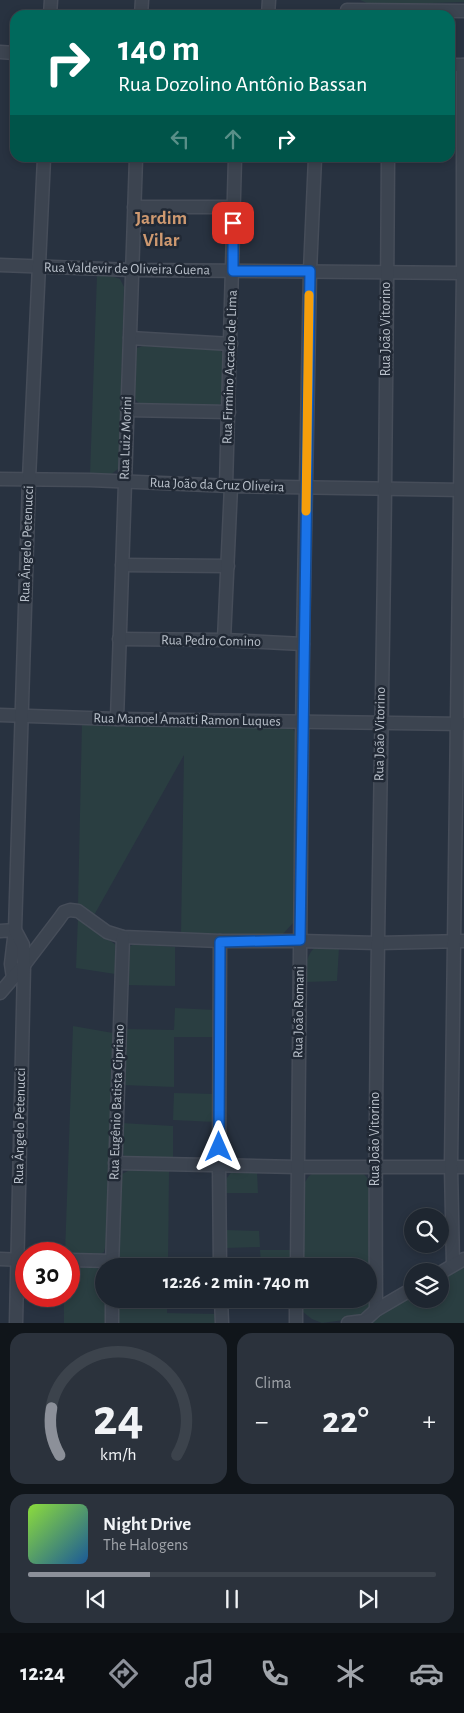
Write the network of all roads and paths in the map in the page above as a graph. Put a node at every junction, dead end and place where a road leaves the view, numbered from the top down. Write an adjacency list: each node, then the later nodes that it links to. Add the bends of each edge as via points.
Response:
1 (347, 8): 2 (street)
2 (425, 10)
3 (464, 65): 17 (street)
4 (44, 162): 12 (street, Rua Ângelo Petenucci)
5 (136, 162): 10 (street, Rua Luiz Morini)
6 (235, 162): 9 (street, Rua Firmino Accacio de Lima)
7 (315, 162): 15 (street, Rua João Romani)
8 (388, 162): 16 (street, Rua João Vitorino)
9 (234, 207): 10 (street); 14 (street, Rua Firmino Accacio de Lima)
10 (134, 208): 13 (street, Rua Luiz Morini)
11 (0, 265): 12 (street, Rua Valdevir de Oliveira Guena)
12 (40, 267): 13 (street, Rua Valdevir de Oliveira Guena); 23 (street, Rua Ângelo Petenucci)
13 (132, 270): 14 (street, Rua Valdevir de Oliveira Guena); 18 (street, Rua Luiz Morini)
14 (233, 271): 15 (street, Rua Valdevir de Oliveira Guena); 19 (street, Rua Firmino Accacio de Lima)
15 (310, 271): 16 (street, Rua Valdevir de Oliveira Guena); 26 (street, Rua João Romani)
16 (387, 272): 17 (street, Rua Valdevir de Oliveira Guena); 27 (street, Rua João Vitorino)
17 (464, 273): 28 (street)
18 (130, 338): 19 (street); 20 (street, Rua Luiz Morini)
19 (231, 344): 21 (street, Rua Firmino Accacio de Lima)
20 (127, 410): 21 (street); 24 (street, Rua Luiz Morini)
21 (229, 412): 25 (street, Rua Firmino Accacio de Lima)
22 (0, 479): 23 (street, Rua João da Cruz Oliveira)
23 (29, 480): 24 (street, Rua João da Cruz Oliveira); 35 (street, Rua Ângelo Petenucci)
24 (125, 482): 25 (street, Rua João da Cruz Oliveira); 29 (street, Rua Luiz Morini)
25 (229, 486): 26 (street, Rua João da Cruz Oliveira); 30 (street, Rua Firmino Accacio de Lima)
26 (306, 487): 27 (street, Rua João da Cruz Oliveira); 33 (street, Rua João Romani)
27 (385, 488): 28 (street, Rua João da Cruz Oliveira); 38 (street, Rua João Vitorino)
28 (462, 490): 39 (street)
29 (122, 565): 30 (street); 31 (street, Rua Luiz Morini)
30 (228, 566): 32 (street, Rua Firmino Accacio de Lima)
31 (119, 639): 32 (street, Rua Pedro Comino); 36 (street, Rua Luiz Morini)
32 (224, 640): 33 (street, Rua Pedro Comino)
33 (303, 644): 37 (street, Rua João Romani)
34 (0, 715): 35 (street, Rua Manoel Amatti Ramon Luques)
35 (22, 716): 36 (street, Rua Manoel Amatti Ramon Luques); 40 (street, Rua Ângelo Petenucci)
36 (116, 719): 37 (street, Rua Manoel Amatti Ramon Luques)
37 (303, 722): 38 (street, Rua Manoel Amatti Ramon Luques); 43 (street, Rua João Romani)
38 (380, 722): 39 (street, Rua Manoel Amatti Ramon Luques); 46 (street, Rua João Vitorino)
39 (460, 724): 44 (street)
40 (15, 930): 41 (street); 47 (street, Rua Ângelo Petenucci, via 23,945); 48 (street, Rua Ângelo Petenucci)
41 (0, 931)
42 (123, 938): 45 (street); 47 (street, via 107,932 78,911 70,910 58,918); 50 (street, Rua Eugênio Batista Cipriano)
43 (300, 940): 45 (street); 46 (street); 53 (street, Rua João Romani)
44 (460, 941): 46 (street); 52 (street)
45 (220, 942): 51 (street)
46 (378, 943): 54 (street, Rua João Vitorino)
47 (24, 965): 48 (street); 55 (street, Rua Ângelo Petenucci)
48 (13, 978): 49 (street)
49 (0, 993)
50 (115, 1164): 51 (street); 56 (street, Rua Eugênio Batista Cipriano)
51 (219, 1165): 53 (street); 57 (street)
52 (458, 1166): 54 (street); 63 (street)
53 (297, 1167): 54 (street); 58 (street, Rua João Romani)
54 (375, 1167): 69 (street, Rua João Vitorino)
55 (22, 1242)
56 (112, 1258)
57 (220, 1258)
58 (296, 1258)
59 (0, 1259): 60 (street)
60 (15, 1260)
61 (80, 1261): 62 (street)
62 (95, 1262)
63 (459, 1262)
64 (404, 1294): 69 (street)
65 (18, 1307): 70 (street, Rua Ângelo Petenucci)
66 (112, 1308): 71 (street)
67 (221, 1308): 72 (street)
68 (296, 1308): 73 (street)
69 (376, 1310): 74 (street, via 364,1321)
70 (16, 1323)
71 (112, 1323)
72 (222, 1323)
73 (296, 1323)
74 (348, 1323)

